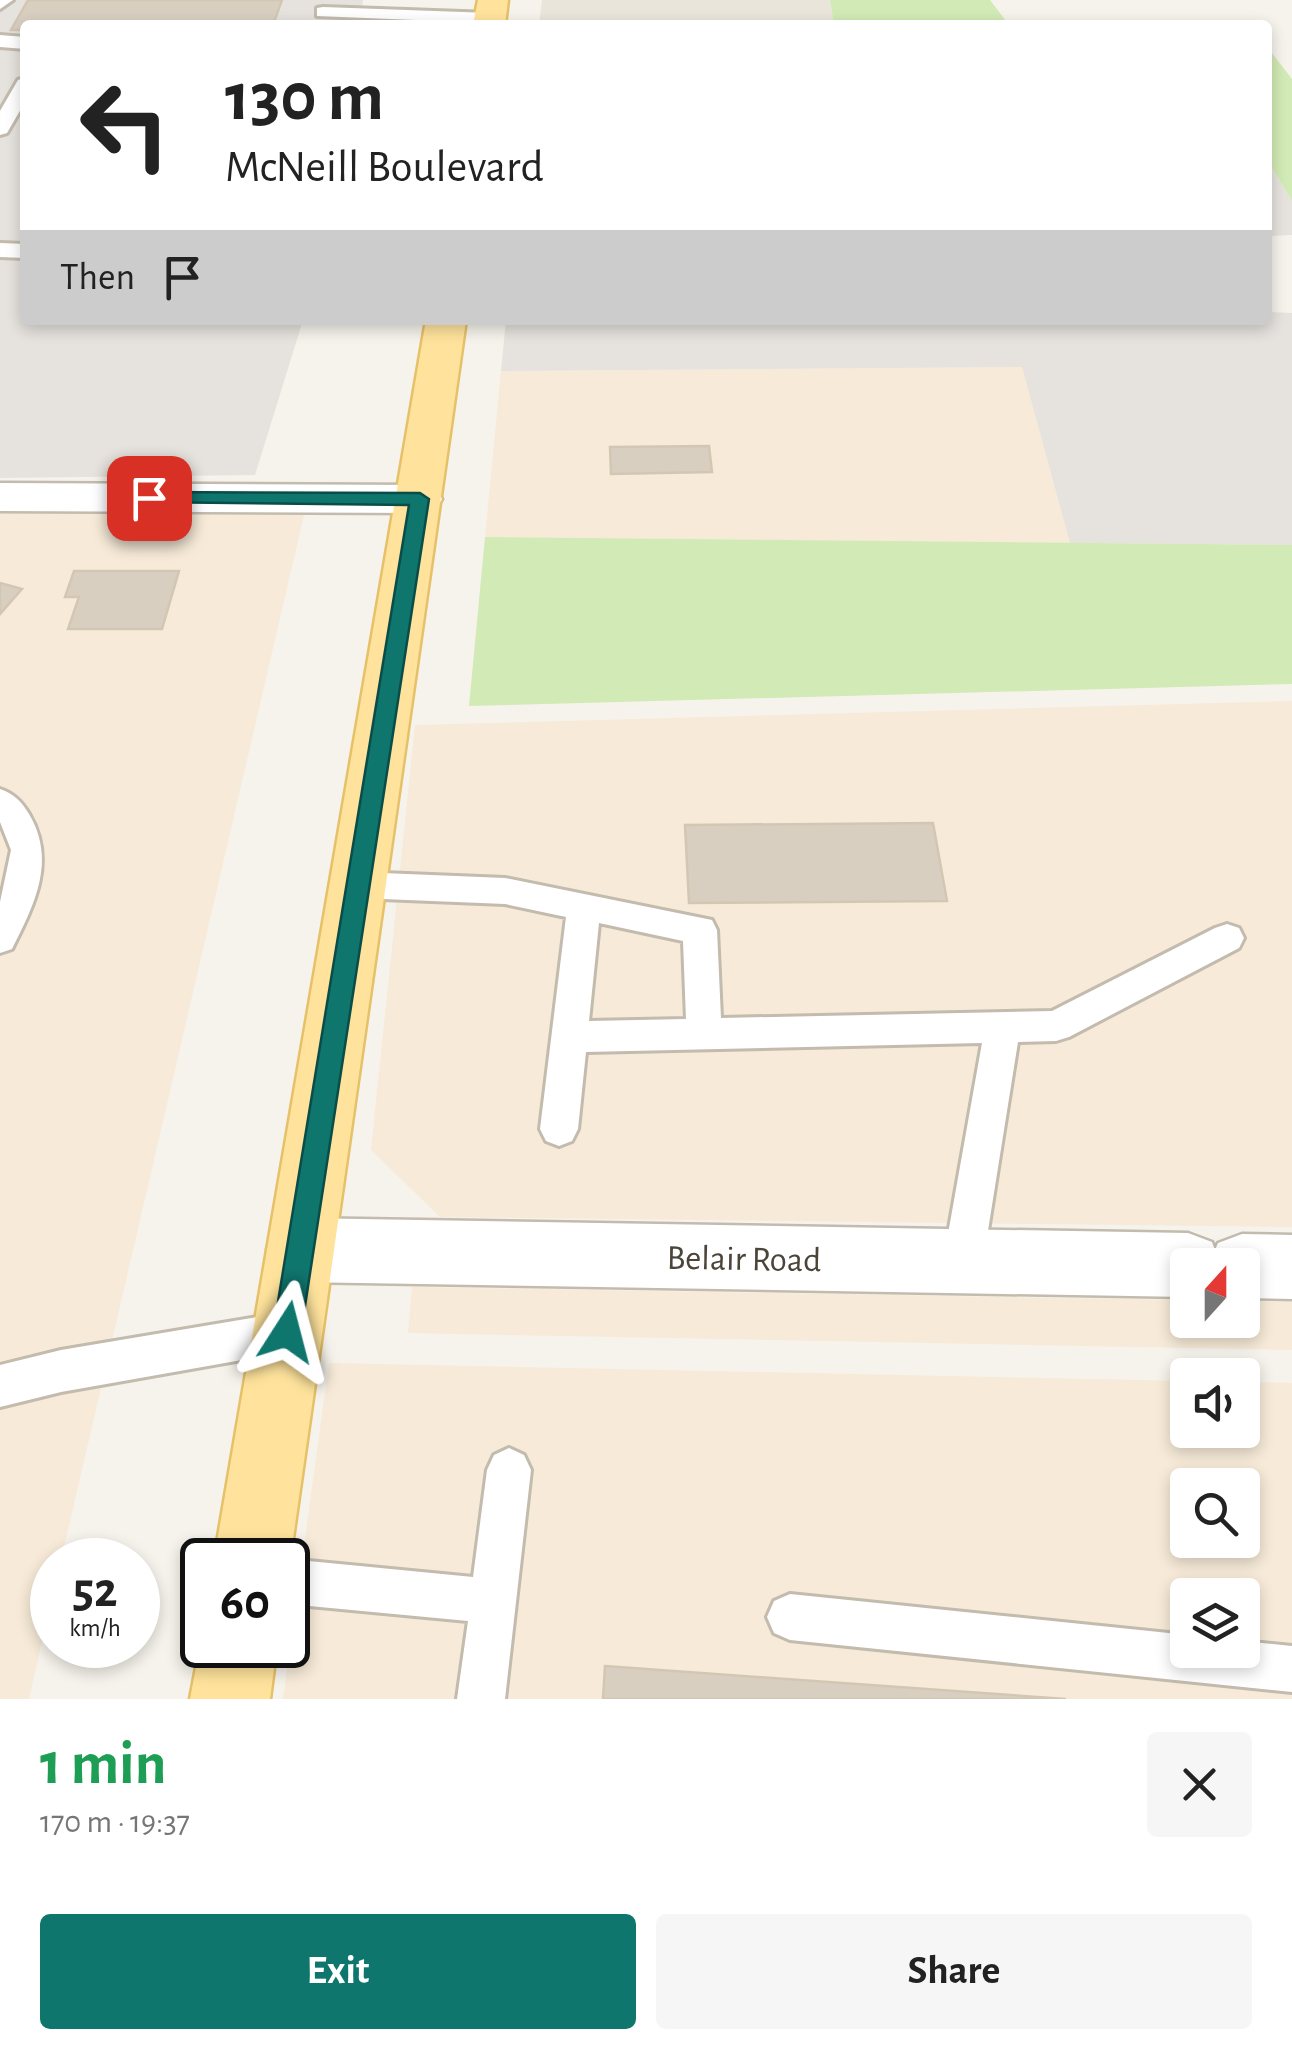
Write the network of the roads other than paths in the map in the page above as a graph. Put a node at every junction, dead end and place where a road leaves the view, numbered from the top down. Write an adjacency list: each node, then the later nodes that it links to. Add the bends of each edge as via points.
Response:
1 (354, 0): 3 (lane)
2 (323, 12): 3 (lane)
3 (374, 14): 4 (lane); 5 (lane)
4 (491, 14)
5 (364, 20)
6 (20, 93): 7 (lane)
7 (0, 129)
8 (445, 325): 10 (main road)
9 (0, 496): 10 (street)
10 (420, 499): 12 (main road)
11 (0, 801): 14 (lane, via 13,812 30,848 22,892)
12 (358, 885): 13 (lane, via 505,891); 20 (main road)
13 (584, 907): 17 (lane, via 700,930); 18 (lane)
14 (0, 938)
15 (1227, 938): 16 (lane, via 1056,1026)
16 (1003, 1028): 17 (lane); 21 (lane)
17 (704, 1034): 18 (lane)
18 (569, 1037): 19 (lane)
19 (559, 1129)
20 (300, 1250): 21 (street, Belair Road); 25 (main road)
21 (963, 1262): 22 (street, Belair Road)
22 (1170, 1265)
23 (1260, 1266): 24 (street)
24 (1292, 1267)
25 (287, 1332): 26 (lane); 28 (main road)
26 (0, 1386)
27 (509, 1470): 30 (lane)
28 (255, 1538)
29 (310, 1584): 30 (lane)
30 (493, 1601): 35 (lane)
31 (790, 1617): 33 (lane)
32 (235, 1668): 34 (main road)
33 (1292, 1669)
34 (230, 1699)
35 (480, 1699)

